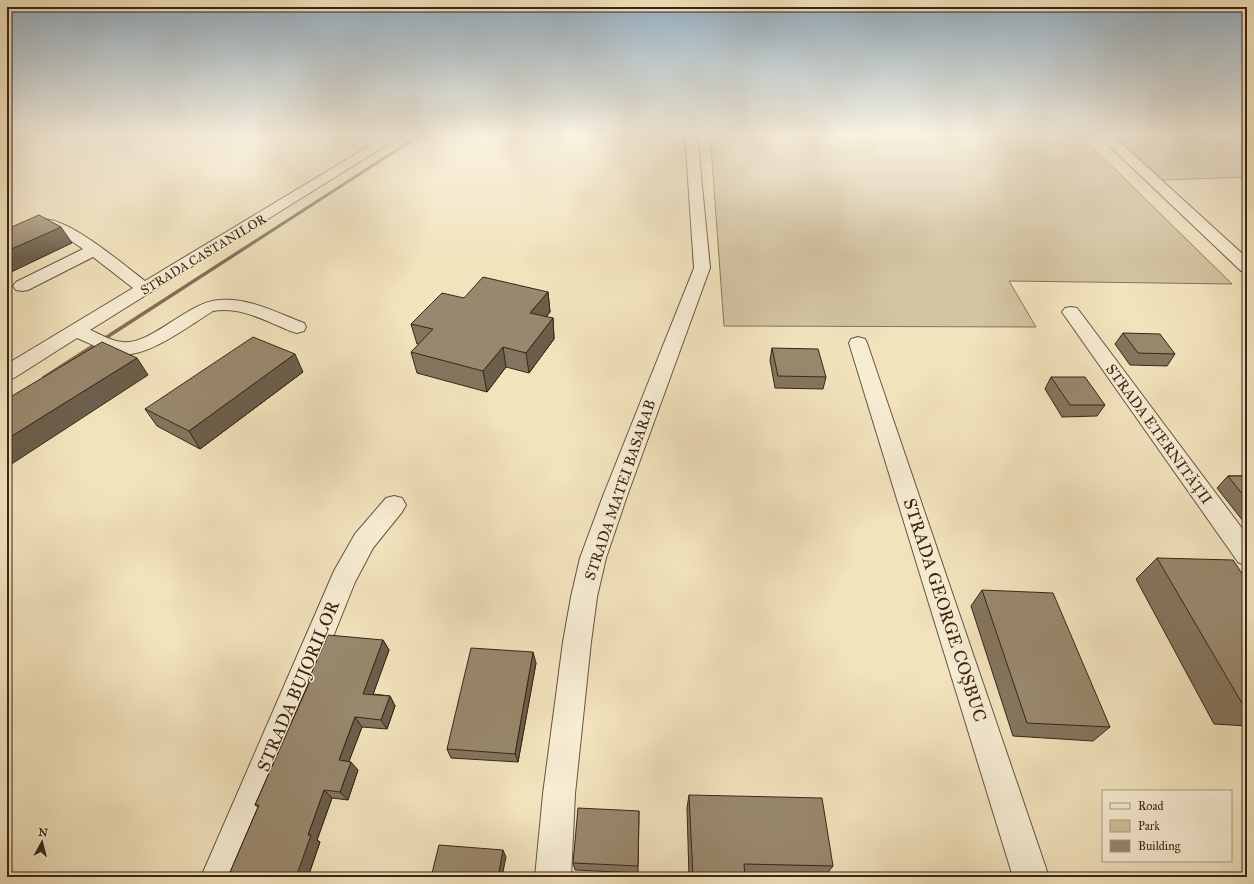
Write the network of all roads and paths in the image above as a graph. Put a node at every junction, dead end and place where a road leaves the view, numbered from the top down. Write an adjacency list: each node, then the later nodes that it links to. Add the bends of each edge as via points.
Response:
1 (331, 175): 8 (street, STRADA CASTANILOR)
2 (694, 175): 17 (street, STRADA MATEI BASARAB, via 702,268 593,558 577,642 558,794)
3 (1148, 175): 6 (street)
4 (46, 223): 5 (street, via 70,233)
5 (94, 250): 7 (street); 8 (street)
6 (1247, 267)
7 (22, 286)
8 (145, 289): 11 (street, STRADA CASTANILOR)
9 (1071, 312): 15 (street, STRADA ETERNITĂȚII)
10 (297, 327): 11 (street, via 234,305 217,304 207,307 152,341 135,347 122,348)
11 (75, 331): 13 (street, STRADA CASTANILOR)
12 (858, 343): 18 (street, STRADA GEORGE COȘBUC)
13 (7, 373)
14 (394, 506): 16 (street, STRADA BUJORILOR, via 364,541 343,579)
15 (1247, 555)
16 (219, 877)
17 (553, 877)
18 (1031, 877)

